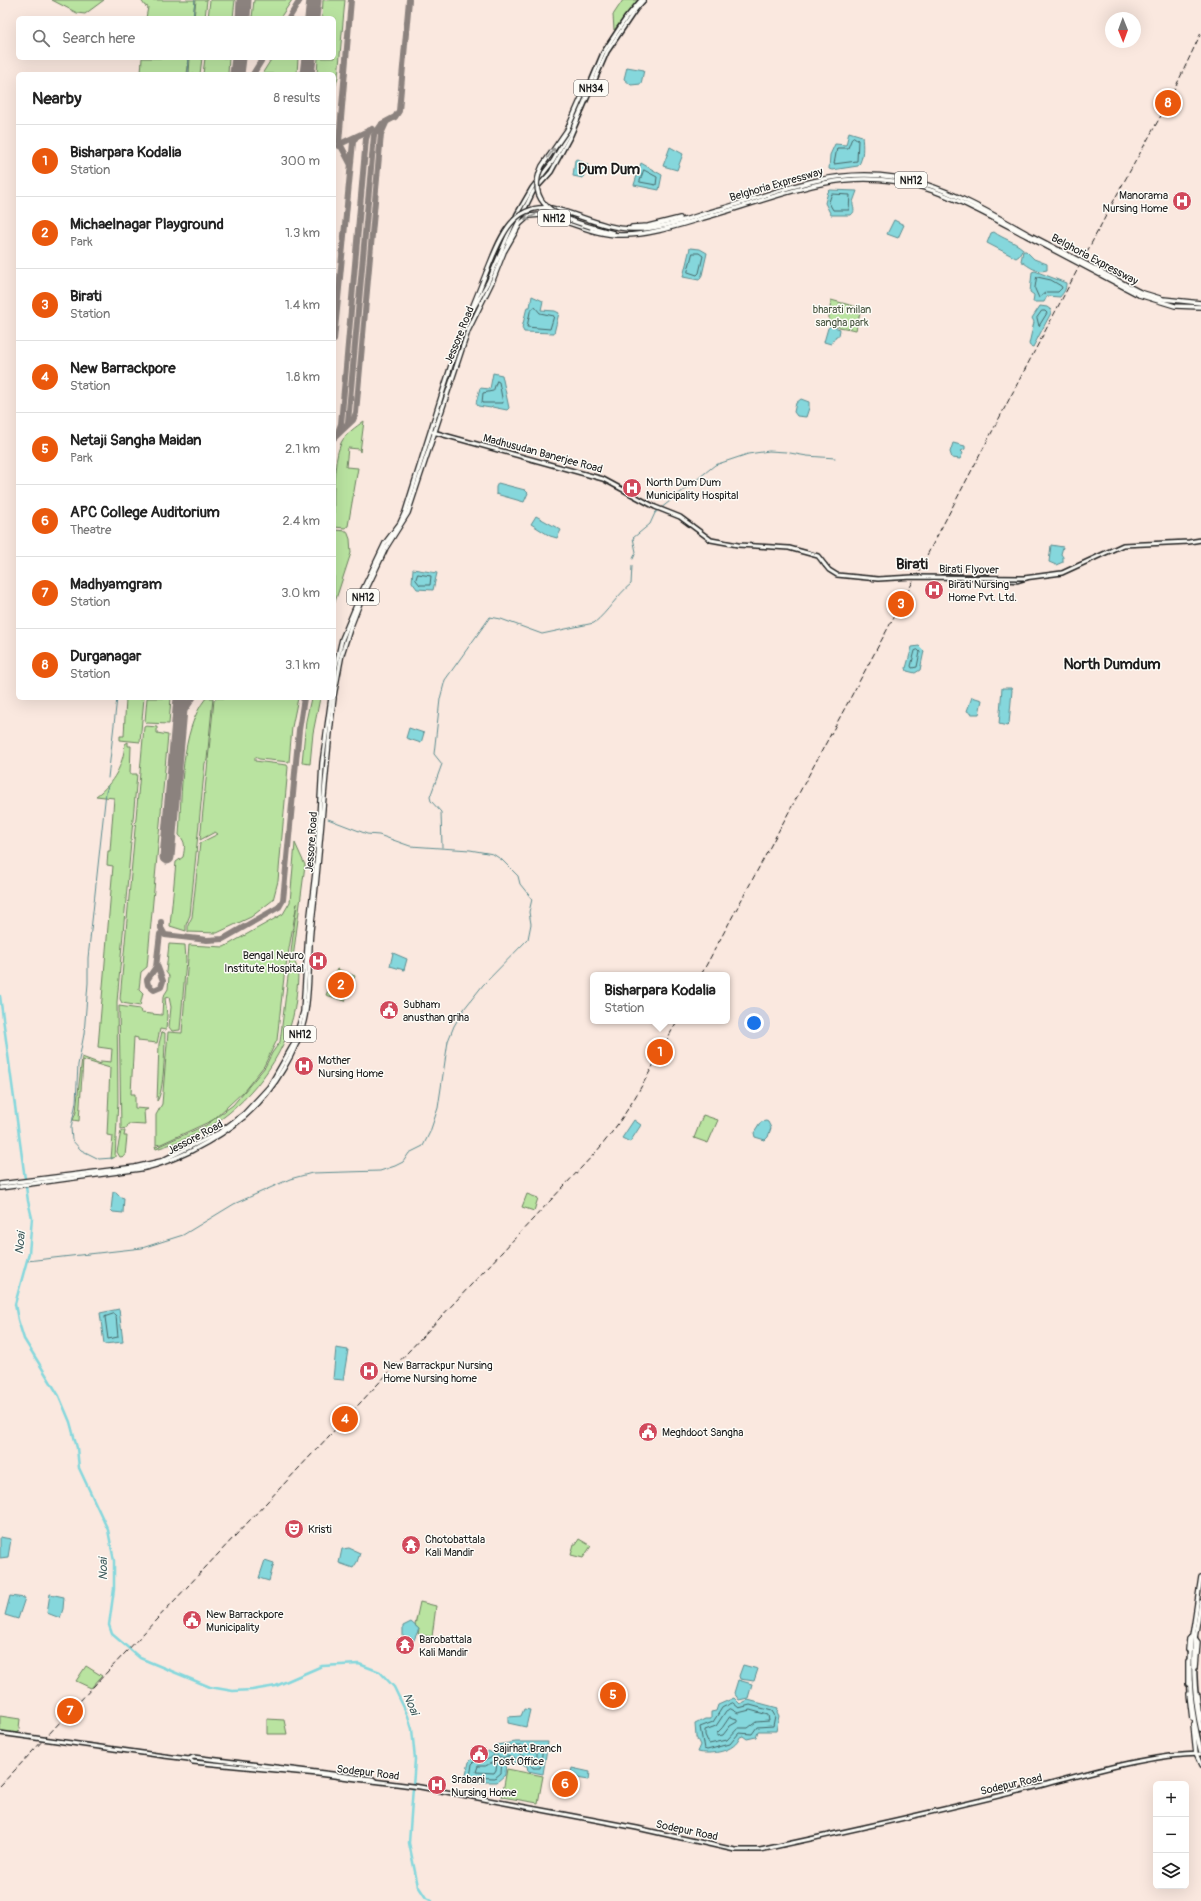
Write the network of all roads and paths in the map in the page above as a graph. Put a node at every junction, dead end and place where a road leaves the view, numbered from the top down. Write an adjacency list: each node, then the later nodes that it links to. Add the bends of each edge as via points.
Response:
1 (641, 0): 3 (main road, via 608,44)
2 (644, 0): 8 (main road, Jessore Road / NH34, via 607,52 571,135 550,172 533,192)
3 (588, 86): 7 (highway, one-way to 3, bridge, via 552,212 543,202 538,187 542,166 567,130); 12 (main road, via 578,115 562,145 517,214 488,282)
4 (756, 199): 6 (highway, Belghoria Expressway / NH12); 7 (highway, Belghoria Expressway / NH12, via 655,231); 9 (highway, Belghoria Expressway / NH12, bridge, via 809,182 839,176 892,176 915,180 952,193)
5 (573, 212): 6 (highway, via 612,225 633,227)
6 (694, 216): 12 (highway, Belghoria Expressway / NH12, bridge, via 644,229 619,229 556,209 534,209 517,217 508,225)
7 (621, 236): 8 (highway, Belghoria Expressway / NH12, one-way to 8, via 597,232 545,216 532,215 522,221)
8 (504, 252): 13 (highway, Jessore Road / NH12, via 468,331)
9 (1139, 294): 10 (highway, Belghoria Expressway / NH12); 11 (highway, Belghoria Expressway / NH12, via 1175,306)
10 (1201, 303)
11 (1201, 307)
12 (470, 315): 13 (highway, NH12, via 458,343)
13 (432, 432): 15 (main road, Madhusudan Banerjee Road, via 604,479 680,517 714,540 738,545 785,547 810,553); 17 (highway, NH12, via 405,512 385,543 363,589 342,639); 18 (highway, Jessore Road / NH12, via 408,512 386,548 352,622)
14 (1201, 540): 16 (main road, Birati Flyover, via 1123,545 1062,573)
15 (822, 560): 16 (main road, Birati Flyover, bridge, via 829,570 837,575 878,579 913,576)
16 (1026, 578): 16 (main road, via 937,576 933,576 1017,581)
17 (336, 664)
18 (336, 686)
19 (331, 700): 21 (highway, NH12, via 322,762 317,856 308,932 303,1012 293,1045 274,1079 257,1102 230,1126 167,1159 143,1166)
20 (334, 700): 21 (highway, Jessore Road / NH12, via 326,762 306,1012 297,1043 274,1085 241,1121 224,1133 168,1162 140,1169)
21 (30, 1182): 23 (highway, Jessore Road / NH12)
22 (0, 1184): 23 (highway, NH12)
23 (15, 1184): 24 (highway, Jessore Road / NH12)
24 (0, 1188)
25 (1201, 1577): 27 (highway)
26 (1201, 1602): 27 (highway)
27 (1193, 1638): 28 (highway); 29 (highway, via 1198,1642 1196,1677); 33 (highway, via 1189,1639 1188,1645 1187,1676)
28 (1194, 1703): 30 (highway); 32 (highway)
29 (1201, 1718)
30 (1201, 1729)
31 (0, 1733): 33 (main road, Sodepur Road, bridge, via 189,1759 193,1762 417,1787 637,1828 736,1850 760,1850 948,1809 1126,1765)
32 (1201, 1752): 33 (main road, Sodepur Road)
33 (1196, 1754): 34 (highway)
34 (1201, 1765)

